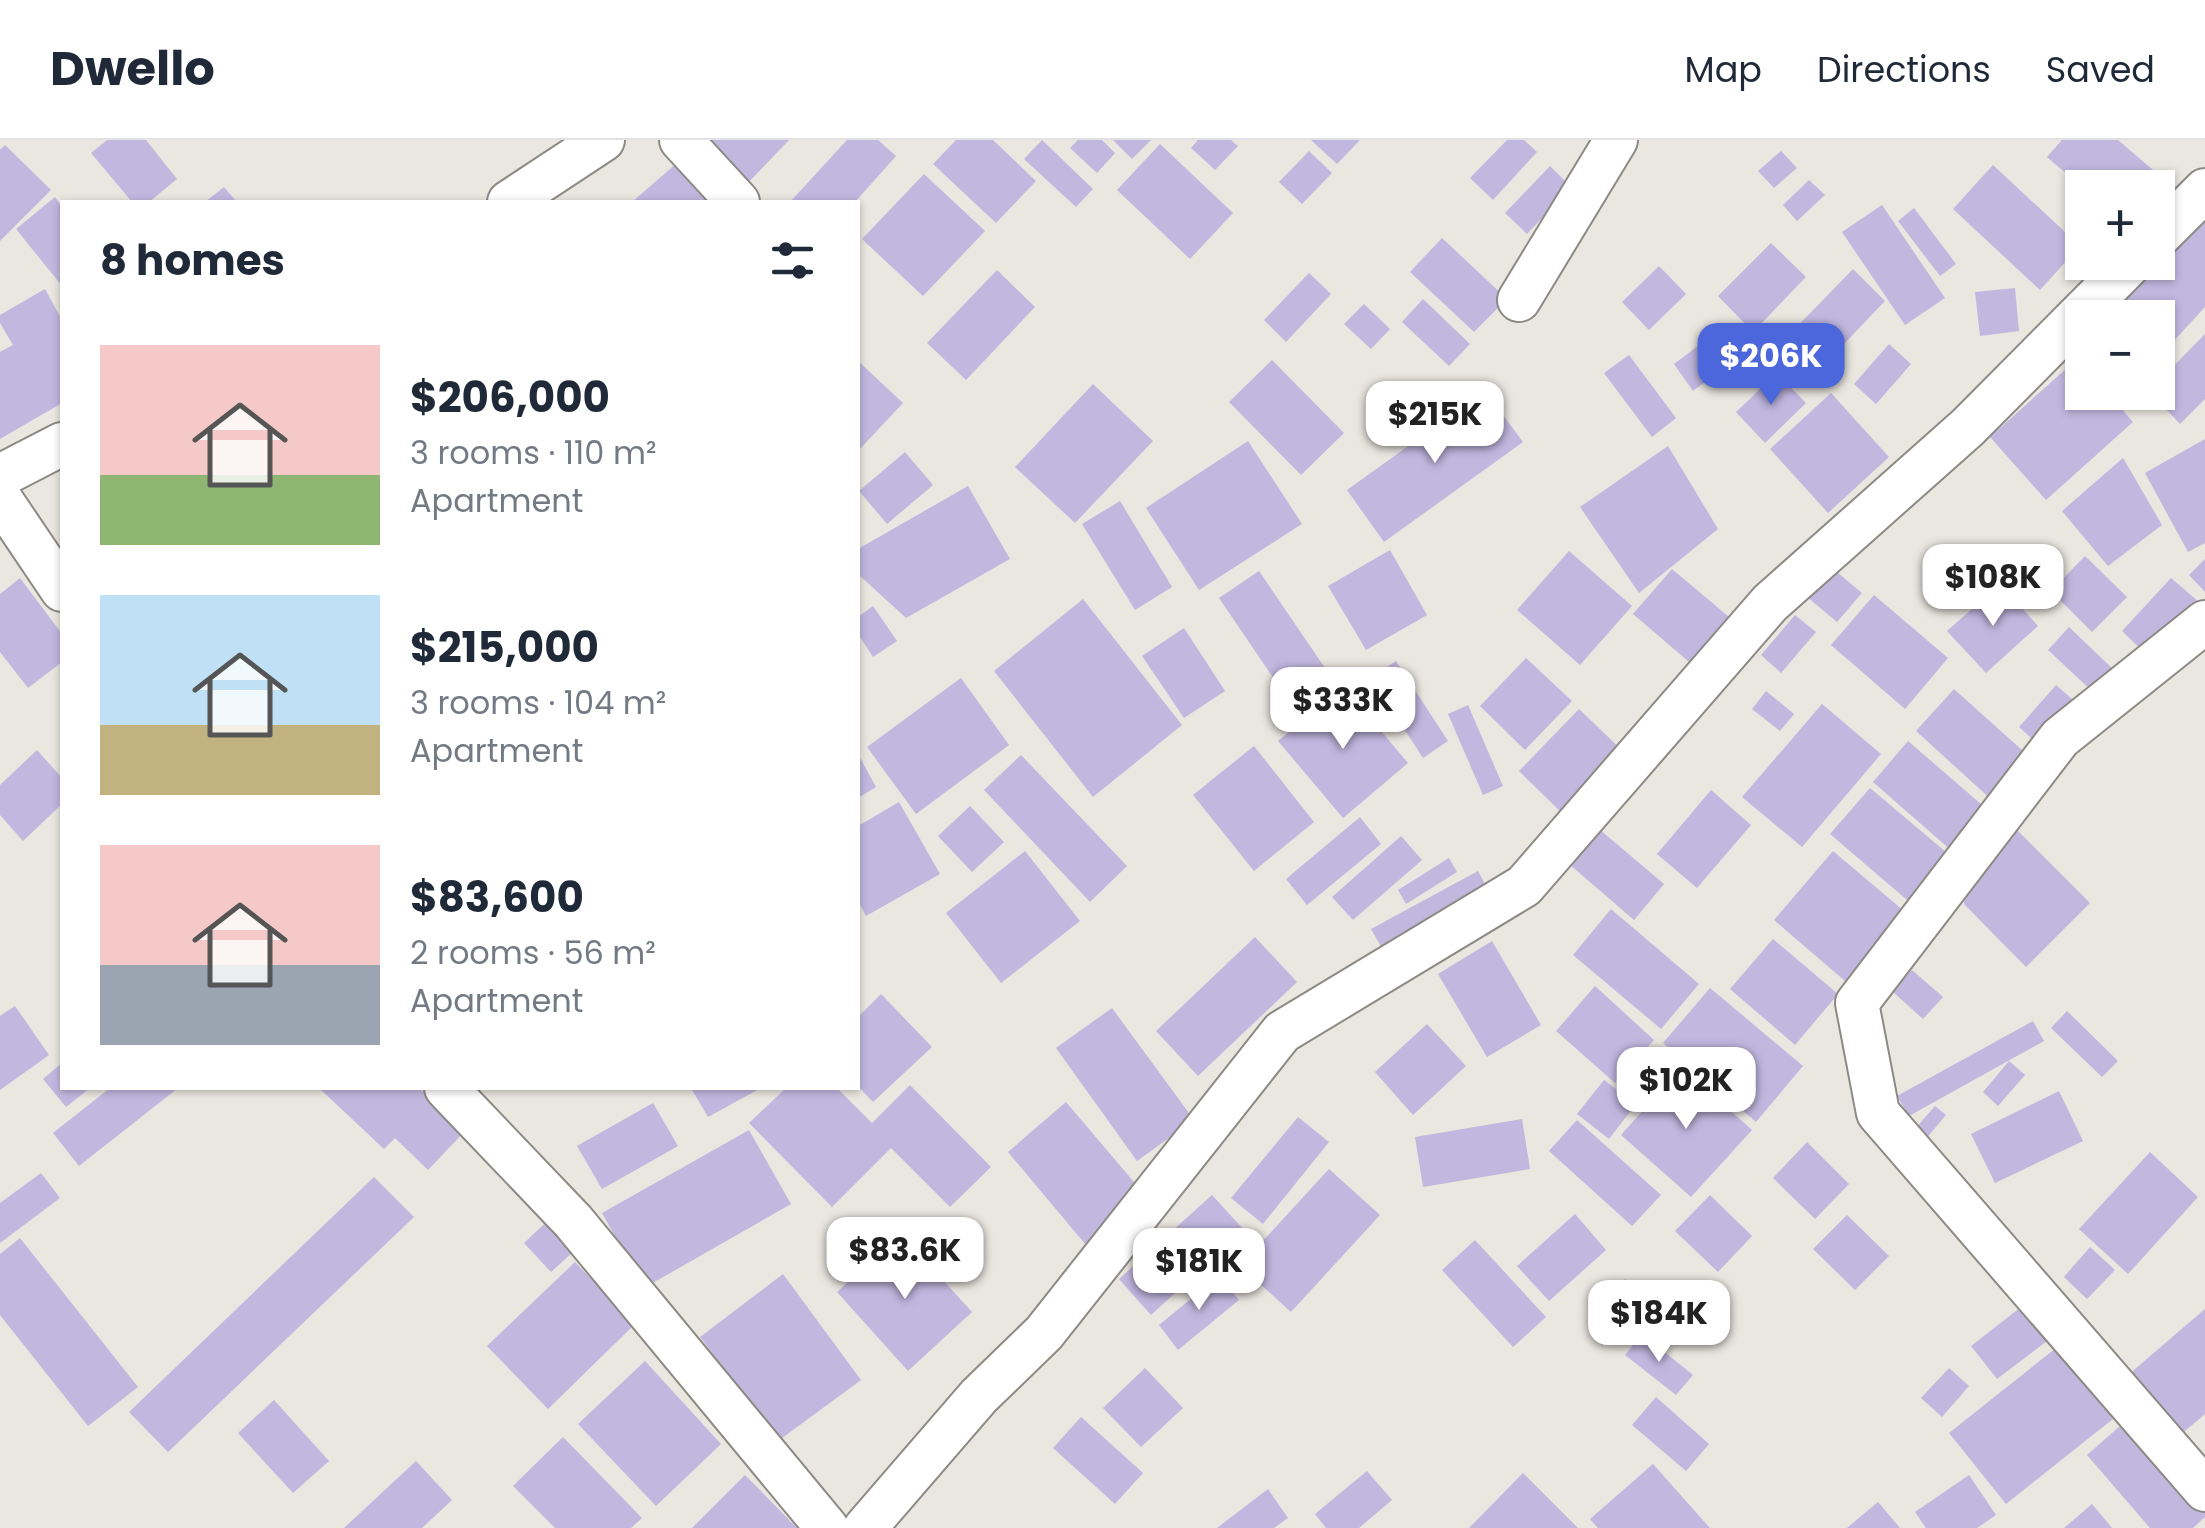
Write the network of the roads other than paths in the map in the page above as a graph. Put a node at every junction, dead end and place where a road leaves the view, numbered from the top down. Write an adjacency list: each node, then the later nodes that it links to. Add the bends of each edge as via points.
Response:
1 (602, 140): 5 (street)
2 (682, 140): 6 (street)
3 (1616, 140): 9 (street)
4 (2205, 190): 7 (street)
5 (512, 200)
6 (736, 200)
7 (2175, 220)
8 (2114, 280): 18 (street, via 1968,427 1770,603 1524,886 1282,1032 1044,1333 979,1396)
9 (1519, 300)
10 (60, 445): 11 (street)
11 (0, 476)
12 (0, 498): 13 (street)
13 (60, 587)
14 (2205, 622): 16 (street, via 2060,738 1857,1003 1878,1113)
15 (448, 1090): 17 (street, via 572,1222)
16 (2205, 1490)
17 (827, 1528)
18 (864, 1528)

